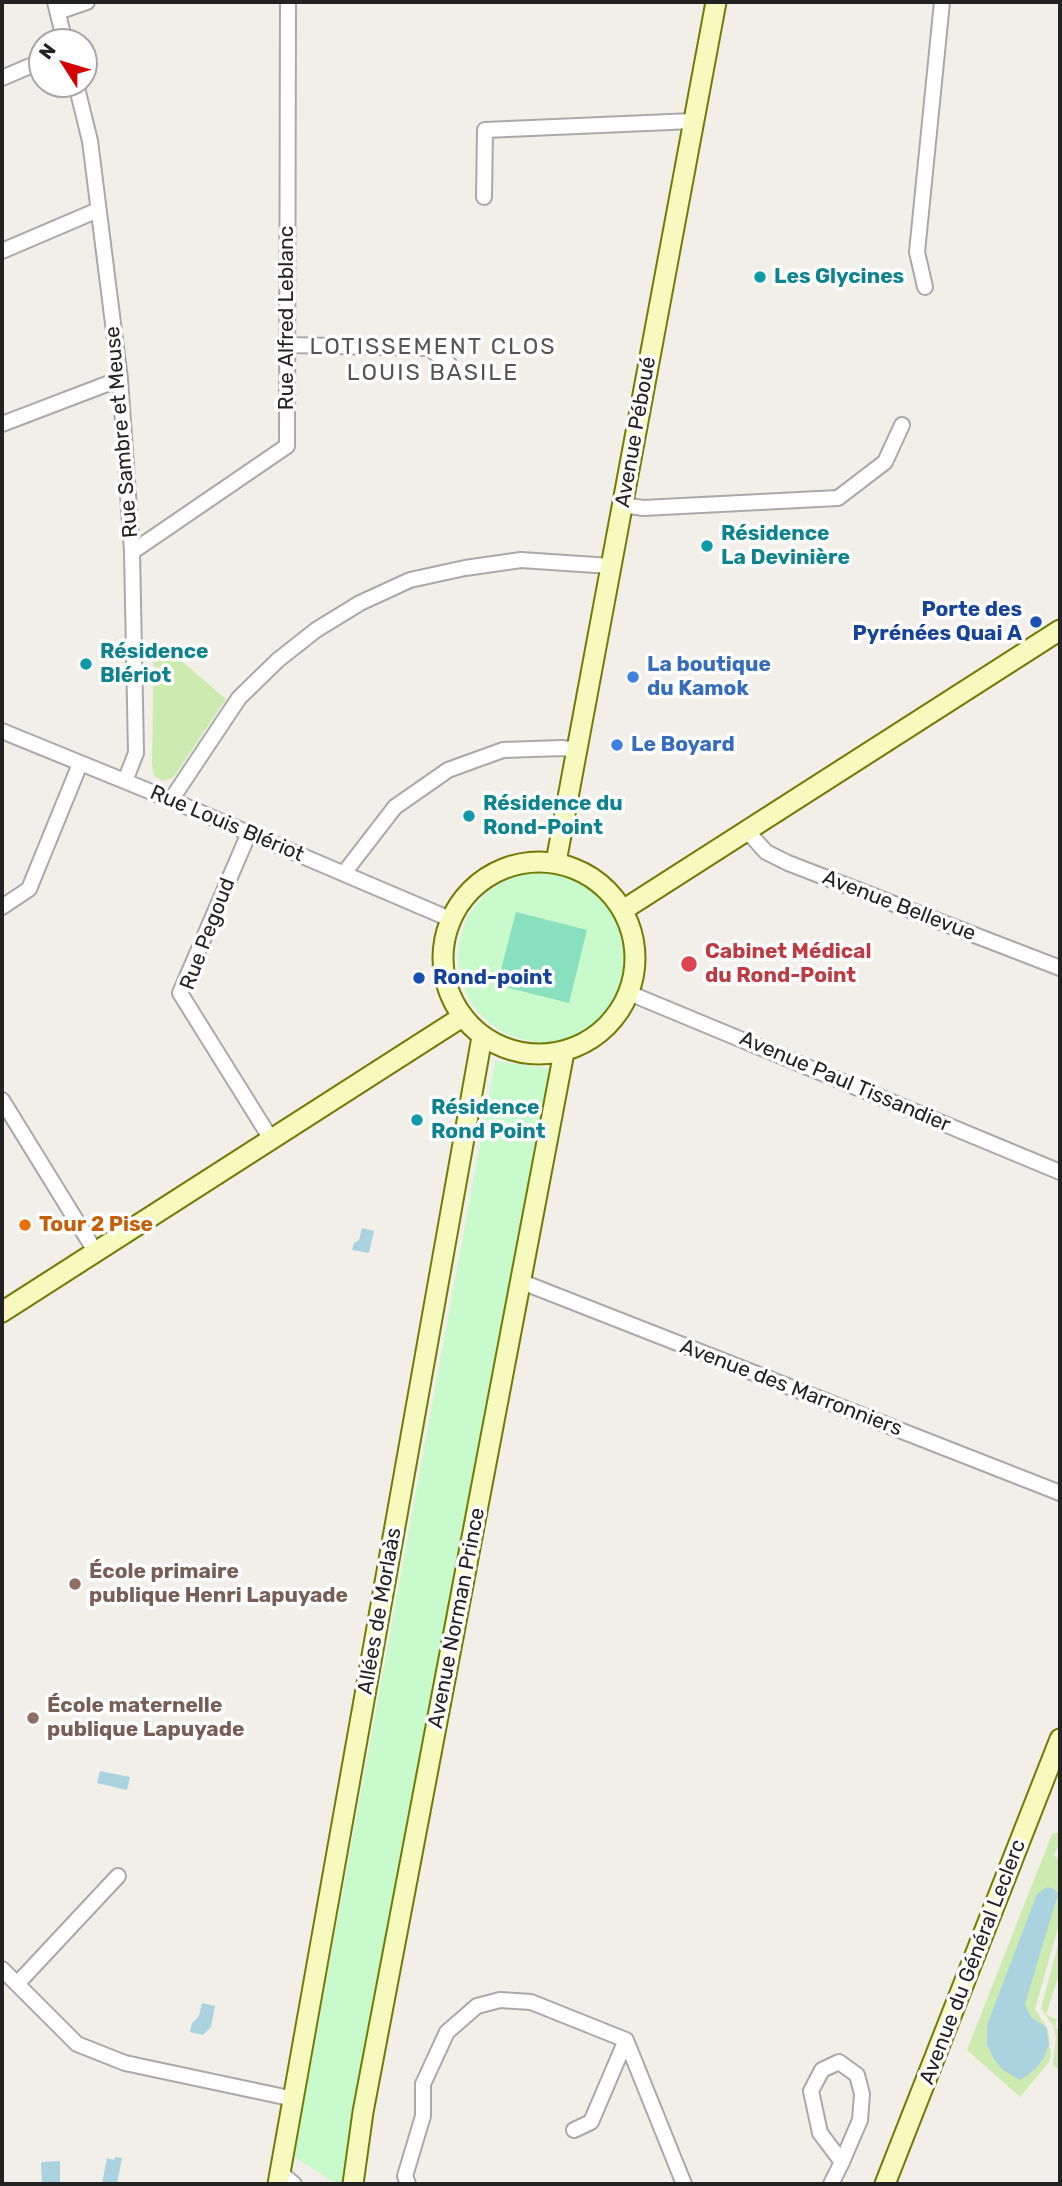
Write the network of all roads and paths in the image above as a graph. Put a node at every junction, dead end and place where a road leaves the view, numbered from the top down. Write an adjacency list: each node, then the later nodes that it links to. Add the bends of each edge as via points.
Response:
1 (87, 2): 5 (street)
2 (288, 2): 15 (street, Rue Alfred Leblanc)
3 (716, 2): 10 (street, Avenue Péboué)
4 (942, 2): 14 (street, via 916,252)
5 (57, 7): 6 (street)
6 (62, 28)
7 (28, 67): 8 (street)
8 (2, 78)
9 (79, 98): 12 (street, Rue Sambre et Meuse)
10 (694, 121): 11 (street, via 485,130); 20 (street, Avenue Péboué)
11 (484, 197)
12 (98, 210): 13 (street); 17 (street, Rue Sambre et Meuse)
13 (2, 251)
14 (925, 287)
15 (287, 345): 16 (street, via 429,348); 21 (street, Rue Alfred Leblanc, via 287,446)
16 (449, 364)
17 (120, 379): 18 (street); 21 (street, Rue Sambre et Meuse)
18 (2, 424)
19 (902, 425): 20 (street, via 885,462 838,498 643,508)
20 (623, 505): 22 (street, Avenue Péboué)
21 (132, 552): 27 (street, Rue Sambre et Meuse, via 136,753)
22 (611, 566): 25 (street, Avenue Péboué); 28 (street, via 522,560 465,568 410,580 360,603 316,630 239,698)
23 (1060, 631): 29 (street)
24 (2, 732): 26 (street, Rue Louis Blériot)
25 (577, 750): 31 (street, Avenue Péboué); 32 (street, via 503,750 448,770 395,807)
26 (80, 764): 27 (street, Rue Louis Blériot); 33 (street, via 29,889)
27 (125, 781): 28 (street, Rue Louis Blériot)
28 (171, 800): 30 (street, Rue Louis Blériot)
29 (747, 831): 34 (street); 36 (street, Avenue Bellevue, via 766,852 788,863)
30 (249, 833): 32 (street, Rue Louis Blériot); 42 (street, Rue Pegoud, via 180,993)
31 (556, 862): 34 (street, via 583,872 606,888); 35 (street, via 524,862 494,872 468,892)
32 (345, 873): 35 (street, Rue Louis Blériot)
33 (2, 907)
34 (623, 910): 37 (street, via 633,936 636,965)
35 (450, 919): 38 (street, via 443,944 443,970 449,995)
36 (1060, 968)
37 (629, 993): 40 (street, via 614,1019 592,1039); 43 (street, Avenue Paul Tissandier)
38 (462, 1017): 39 (street); 42 (street)
39 (482, 1037): 40 (street, via 517,1053); 53 (street, Allées de Morlaàs)
40 (564, 1052): 45 (street, Avenue Norman Prince)
41 (2, 1100): 44 (street)
42 (271, 1139): 44 (street)
43 (1060, 1172)
44 (95, 1251): 46 (street)
45 (522, 1282): 47 (street, Avenue des Marronniers); 57 (street, Avenue Norman Prince, via 365,2099)
46 (2, 1312)
47 (1060, 1493)
48 (1060, 1739): 61 (street, Avenue du Général Leclerc)
49 (118, 1876): 51 (street)
50 (2, 1969): 51 (street)
51 (17, 1984): 53 (street, via 77,2044 125,2063)
52 (626, 2040): 54 (street, via 591,2122); 58 (street, via 531,2002 500,2000 477,2006 447,2032 423,2084 423,2116 405,2176); 59 (street)
53 (294, 2099): 56 (street, Allées de Morlaàs)
54 (574, 2130)
55 (842, 2162): 55 (street, via 860,2120 862,2094 857,2075 839,2062 822,2070 811,2091 820,2133); 60 (street)
56 (284, 2180)
57 (353, 2184)
58 (408, 2184)
59 (684, 2184)
60 (831, 2184)
61 (886, 2184)

